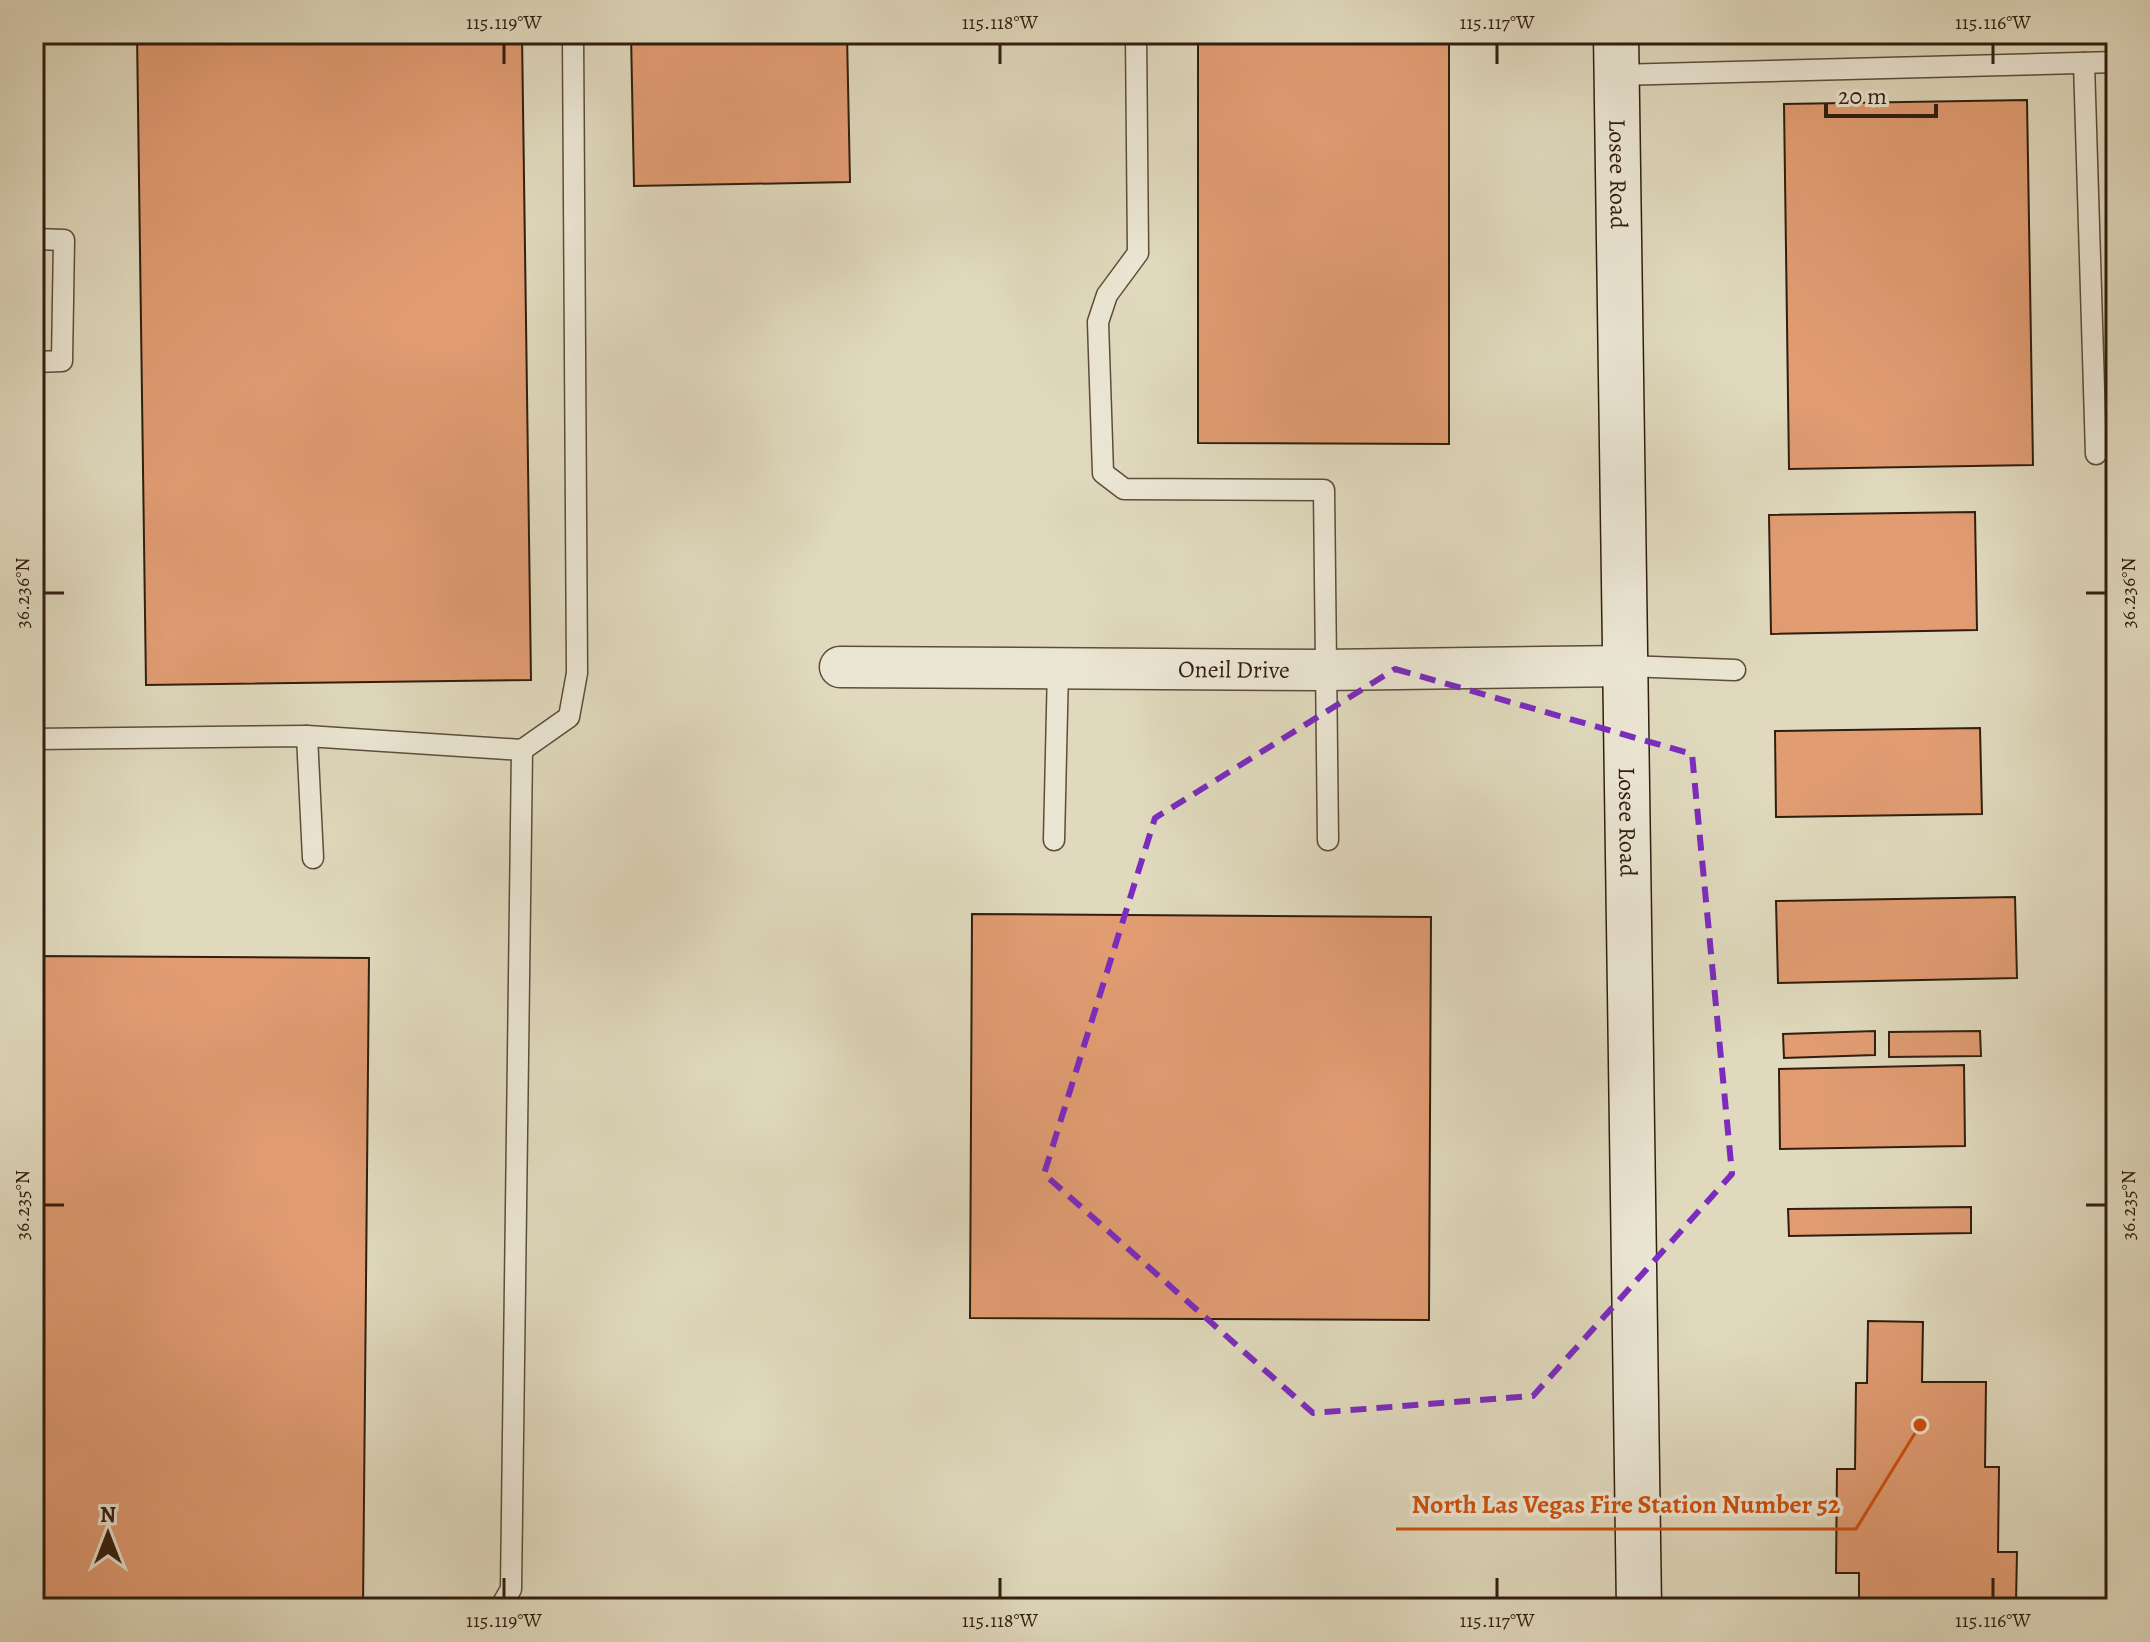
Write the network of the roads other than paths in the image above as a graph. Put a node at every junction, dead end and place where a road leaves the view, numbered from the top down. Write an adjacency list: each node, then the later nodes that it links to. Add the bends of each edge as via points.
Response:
1 (573, 34): 16 (lane, via 577,673 569,717)
2 (1136, 34): 12 (lane, via 1138,253 1107,295 1098,322 1103,473 1124,489 1324,490)
3 (1616, 55): 5 (lane); 9 (main road, Losee Road)
4 (2116, 62): 5 (lane)
5 (2084, 63): 8 (lane)
6 (34, 239): 7 (lane, via 64,240 62,361)
7 (34, 362)
8 (2096, 454)
9 (1626, 666): 12 (street, Oneil Drive); 13 (lane); 21 (main road, Losee Road)
10 (840, 667): 11 (street, Oneil Drive)
11 (1058, 668): 12 (street, Oneil Drive); 17 (lane)
12 (1324, 670): 18 (lane)
13 (1735, 670)
14 (307, 736): 15 (lane); 16 (lane); 19 (lane)
15 (34, 739)
16 (522, 750): 20 (lane, via 511,1589)
17 (1054, 840)
18 (1328, 840)
19 (313, 858)
20 (500, 1608)
21 (1639, 1608)

